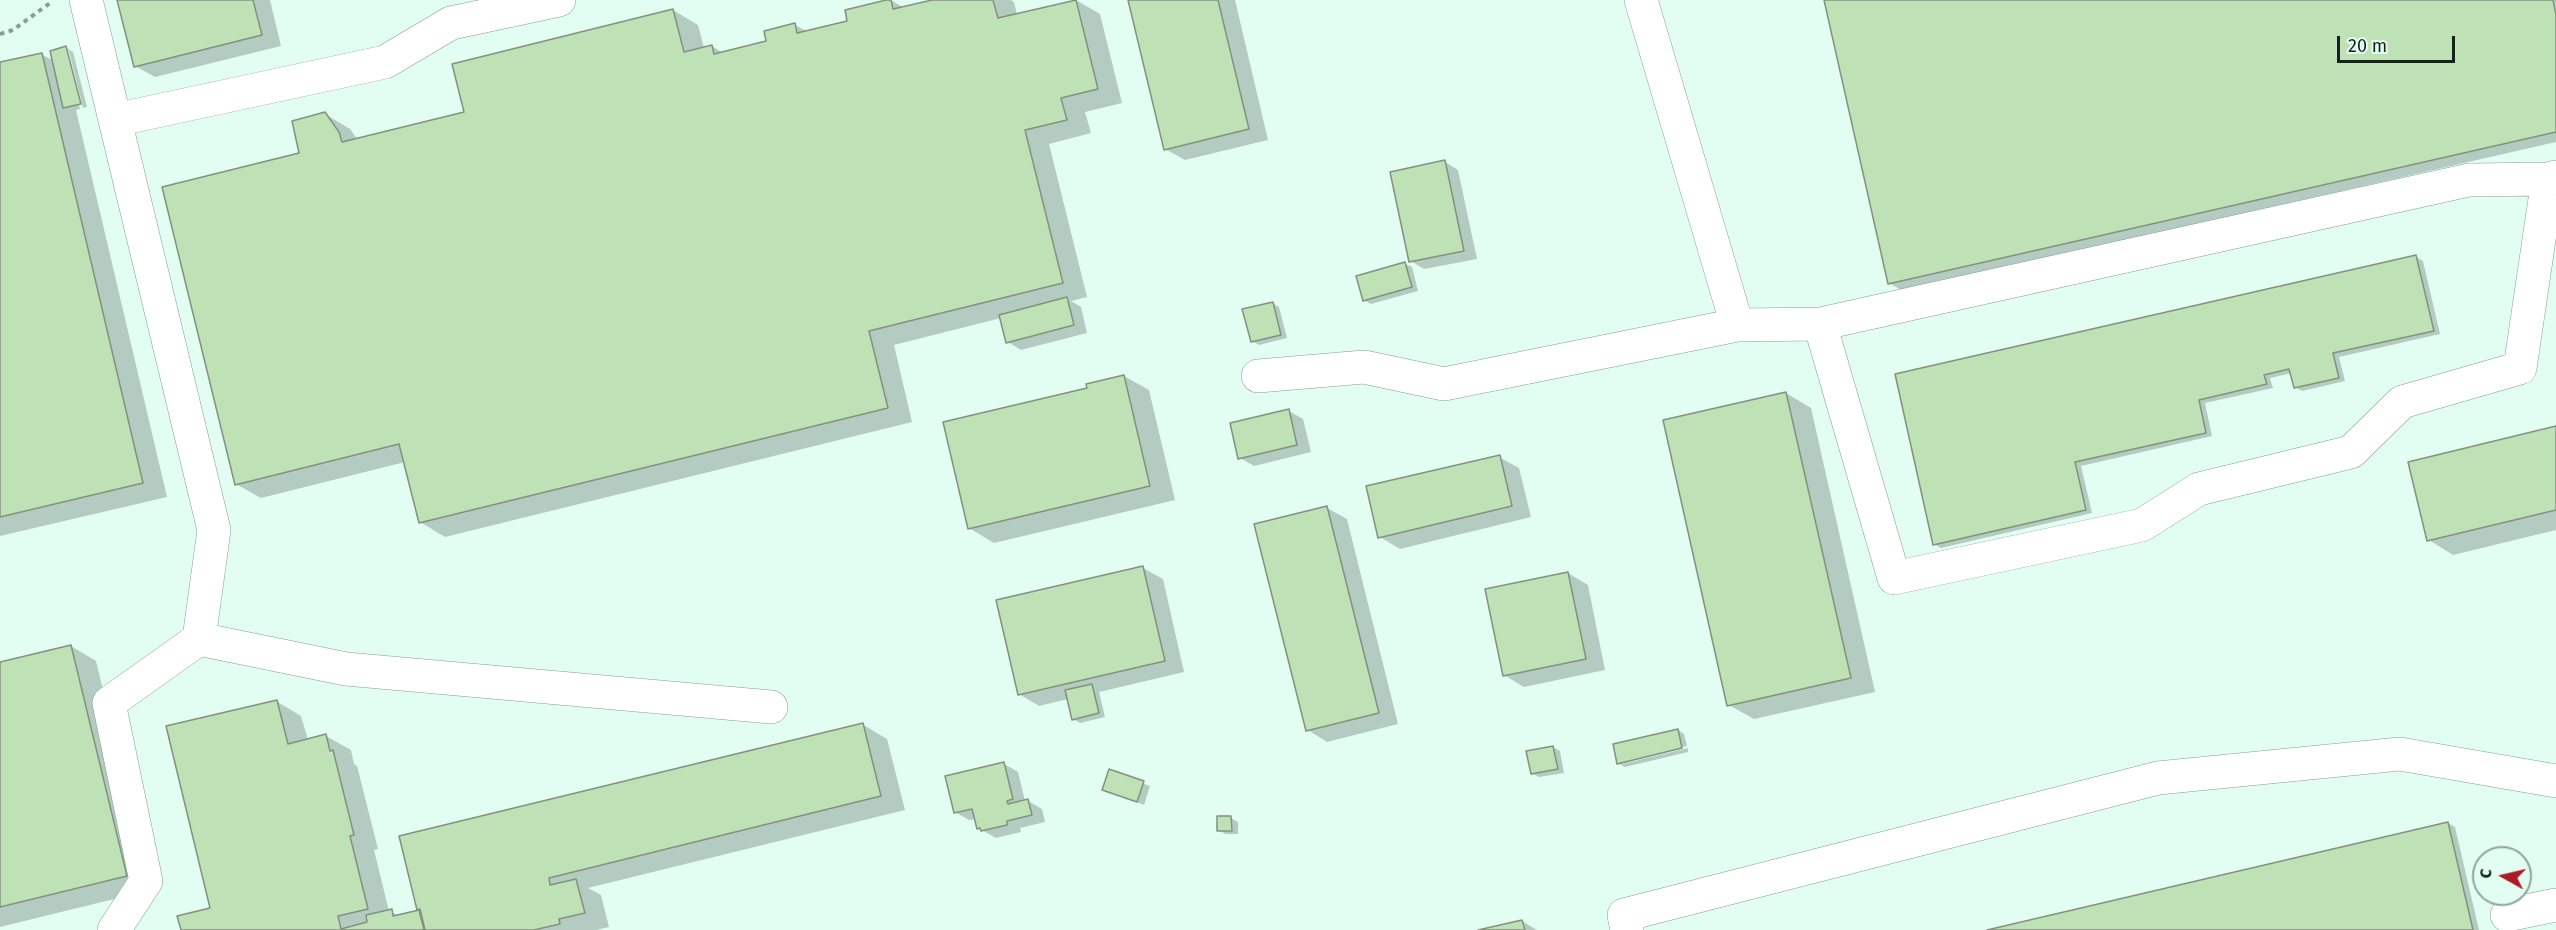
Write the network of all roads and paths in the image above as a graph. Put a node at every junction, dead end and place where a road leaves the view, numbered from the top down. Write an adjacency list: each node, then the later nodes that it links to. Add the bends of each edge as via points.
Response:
1 (55, 0): 5 (path, via 13,30)
2 (86, 0): 6 (lane)
3 (559, 0): 6 (lane, via 451,23 385,62)
4 (1641, 0): 9 (lane)
5 (0, 33)
6 (115, 120): 11 (lane, via 214,530)
7 (2552, 178): 8 (lane, via 2469,180); 8 (lane, via 2520,369 2402,402 2351,452 2199,489 2142,525 1894,578)
8 (1820, 324): 9 (lane)
9 (1737, 325): 10 (lane, via 1444,384 1364,367)
10 (1258, 376)
11 (199, 639): 12 (lane, via 346,669); 16 (lane, via 109,703 146,881)
12 (771, 707)
13 (2556, 781): 17 (lane, via 2400,754 2158,778 1624,915)
14 (2556, 905): 15 (lane)
15 (2507, 915)
16 (114, 930)
17 (1628, 930)

